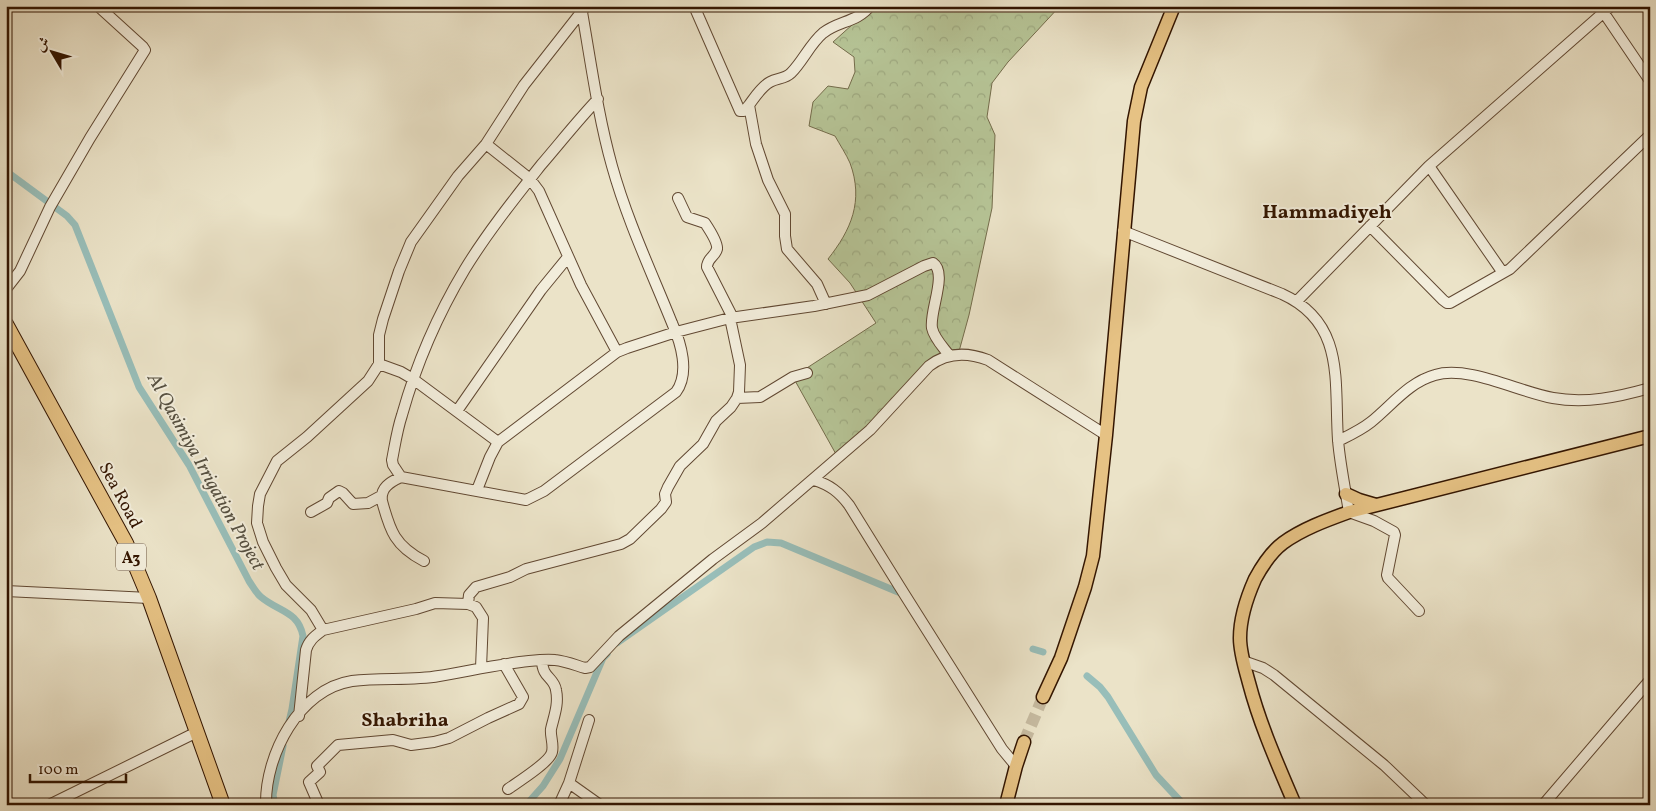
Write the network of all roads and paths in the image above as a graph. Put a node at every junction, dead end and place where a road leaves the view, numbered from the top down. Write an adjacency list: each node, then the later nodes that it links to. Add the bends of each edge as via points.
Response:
1 (98, 6): 19 (street, via 144,50 53,203 20,271)
2 (694, 6): 9 (street, via 740,110 744,111)
3 (870, 6): 9 (street, via 864,14 822,34 792,72 771,81)
4 (1174, 6): 16 (main road, via 1139,96)
5 (584, 9): 8 (street); 11 (street, via 524,86)
6 (1607, 9): 7 (street); 12 (street)
7 (1650, 81)
8 (598, 99): 13 (street); 24 (street, via 612,167 625,206)
9 (749, 105): 21 (street, via 756,144 768,180 785,214 786,249 817,284)
10 (1650, 135): 18 (street)
11 (486, 144): 13 (street); 27 (street, via 458,176 411,242 383,319 379,335)
12 (1429, 166): 15 (street); 18 (street)
13 (530, 179): 17 (street, via 539,191); 29 (street, via 465,268 432,332)
14 (678, 198): 22 (street, via 685,215 705,223 717,247 708,259 707,267)
15 (1370, 226): 18 (street, via 1447,303); 20 (street)
16 (1123, 231): 20 (street); 33 (main road)
17 (568, 257): 25 (street); 32 (street, via 541,290)
18 (1503, 273)
19 (6, 288)
20 (1297, 301): 35 (street, via 1321,325 1332,351)
21 (826, 304): 22 (street); 26 (street, via 868,295 933,263 939,271 939,280 932,327)
22 (732, 318): 24 (street); 31 (street, via 740,365)
23 (6, 324): 47 (highway, Sea Road / A3, via 114,520)
24 (676, 332): 25 (street); 39 (street, via 683,363 682,385 676,392 532,498 519,499)
25 (617, 352): 36 (street)
26 (948, 355): 33 (street, via 988,360); 38 (street, via 929,366 870,430)
27 (379, 364): 29 (street); 50 (street, via 368,381 277,461 260,494 257,524 263,542 286,585 311,610)
28 (807, 373): 31 (street, via 793,377 760,397)
29 (413, 379): 32 (street); 37 (street, via 392,460)
30 (1650, 388): 35 (street, via 1598,400 1553,398 1488,379 1444,373 1419,382 1371,422)
31 (737, 398): 48 (street, via 716,421 703,444 680,466 661,509 630,539 476,587)
32 (457, 411): 36 (street)
33 (1106, 435): 56 (main road, via 1093,556 1061,658)
34 (1650, 436): 42 (main road)
35 (1338, 441): 40 (street)
36 (498, 442): 39 (street)
37 (401, 476): 39 (street); 41 (street, via 384,488)
38 (814, 480): 51 (street, via 608,646 590,667 554,659); 61 (street, via 841,493 1002,749)
39 (477, 490)
40 (1346, 494): 42 (main road); 44 (street)
41 (381, 496): 43 (street, via 368,503 353,504 339,491); 45 (street, via 396,540)
42 (1378, 505): 44 (main road)
43 (311, 512)
44 (1349, 512): 49 (street, via 1394,532 1388,578); 52 (main road, via 1301,533 1270,555 1258,572 1244,608 1240,638)
45 (424, 560)
46 (6, 591): 47 (street)
47 (149, 598): 59 (highway, Sea Road / A3)
48 (468, 604): 50 (street, via 435,603); 54 (street, via 476,607 483,618)
49 (1419, 611)
50 (323, 630): 57 (street, via 308,643)
51 (542, 660): 53 (street); 63 (street, via 543,671 556,688 557,706 551,733 553,751 528,776)
52 (1243, 661): 71 (main road, via 1252,696); 72 (street, via 1264,668 1282,681 1384,765)
53 (504, 664): 54 (street); 67 (street, via 523,697 519,704 434,742 411,745 393,740 338,745 317,766 320,772 309,782)
54 (481, 668): 57 (street, via 435,677 353,681 317,697)
55 (1650, 680): 73 (street)
56 (1043, 697)
57 (298, 716): 66 (street, via 274,755)
58 (589, 720): 62 (street)
59 (197, 732): 64 (street); 65 (highway, Sea Road / A3)
60 (1024, 742): 61 (main road)
61 (1016, 766): 70 (main road)
62 (569, 783): 68 (street); 69 (street)
63 (508, 789)
64 (49, 805)
65 (223, 805)
66 (265, 805)
67 (319, 805)
68 (559, 805)
69 (600, 805)
70 (1006, 805)
71 (1295, 805)
72 (1426, 805)
73 (1543, 805)

